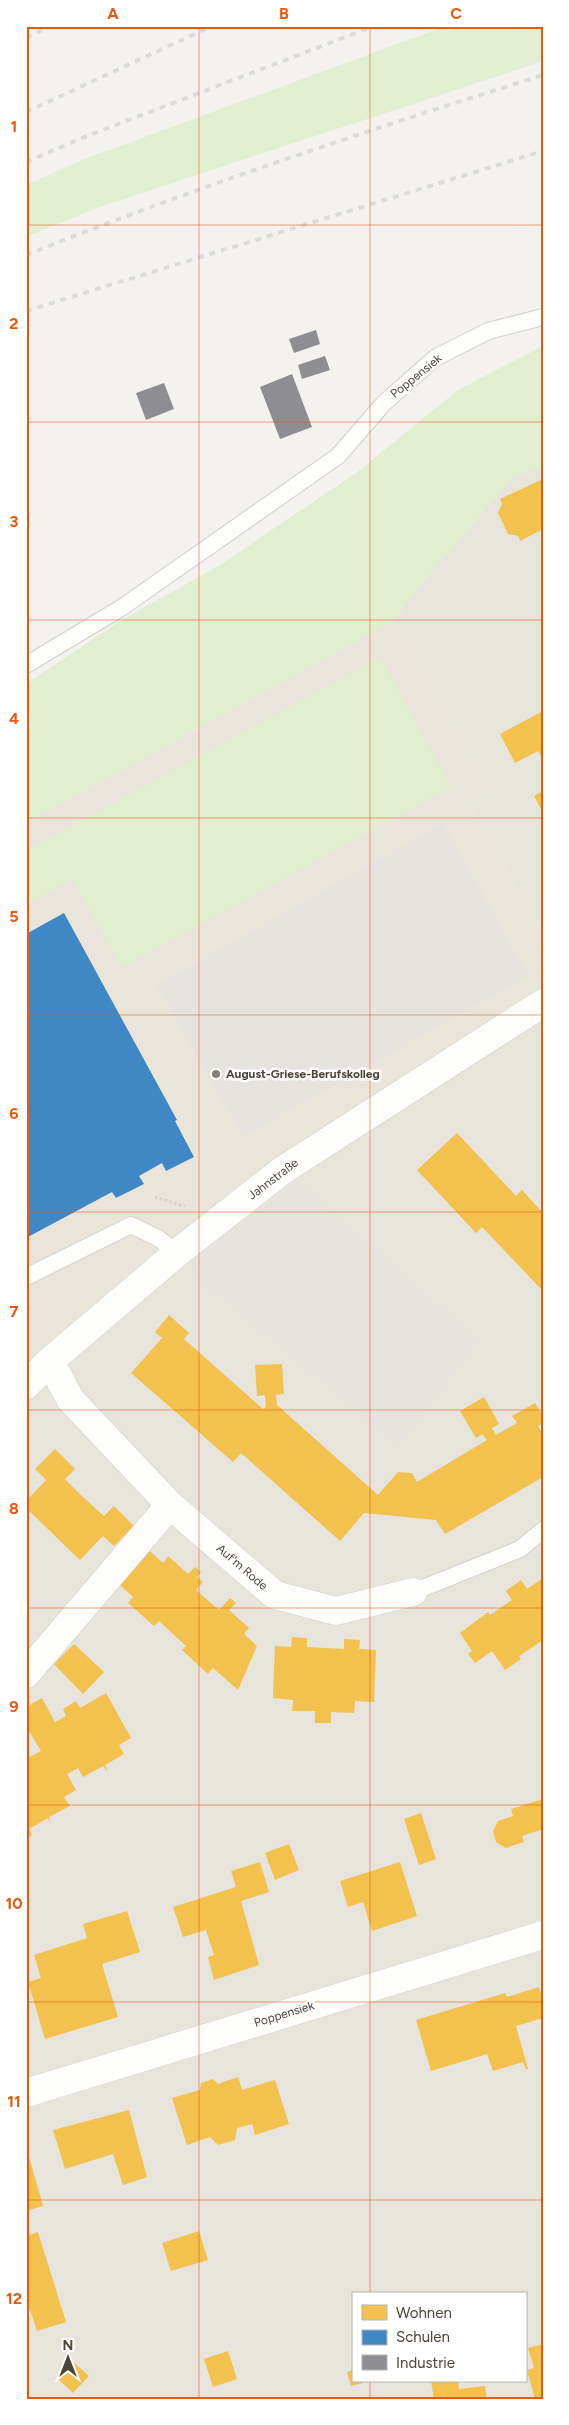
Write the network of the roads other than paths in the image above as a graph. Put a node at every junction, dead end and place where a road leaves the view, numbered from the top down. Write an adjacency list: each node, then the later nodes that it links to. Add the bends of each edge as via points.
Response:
1 (543, 317): 2 (lane, Poppensiek, via 488,331 435,358 384,403 338,456 121,608)
2 (26, 665)
3 (543, 1003): 4 (street, Jahnstraße, via 283,1170)
4 (177, 1253): 5 (lane, via 158,1238 131,1225); 6 (street, Jahnstraße)
5 (26, 1277)
6 (50, 1361): 7 (street, Jahnstraße); 8 (street, Auf'm Rode, via 70,1399)
7 (26, 1385)
8 (170, 1505): 10 (street, Auf'm Rode, via 275,1596 336,1611); 11 (street)
9 (543, 1530): 10 (lane, via 520,1548)
10 (413, 1592)
11 (26, 1674)
12 (543, 1935): 13 (street, Poppensiek)
13 (26, 2093)

